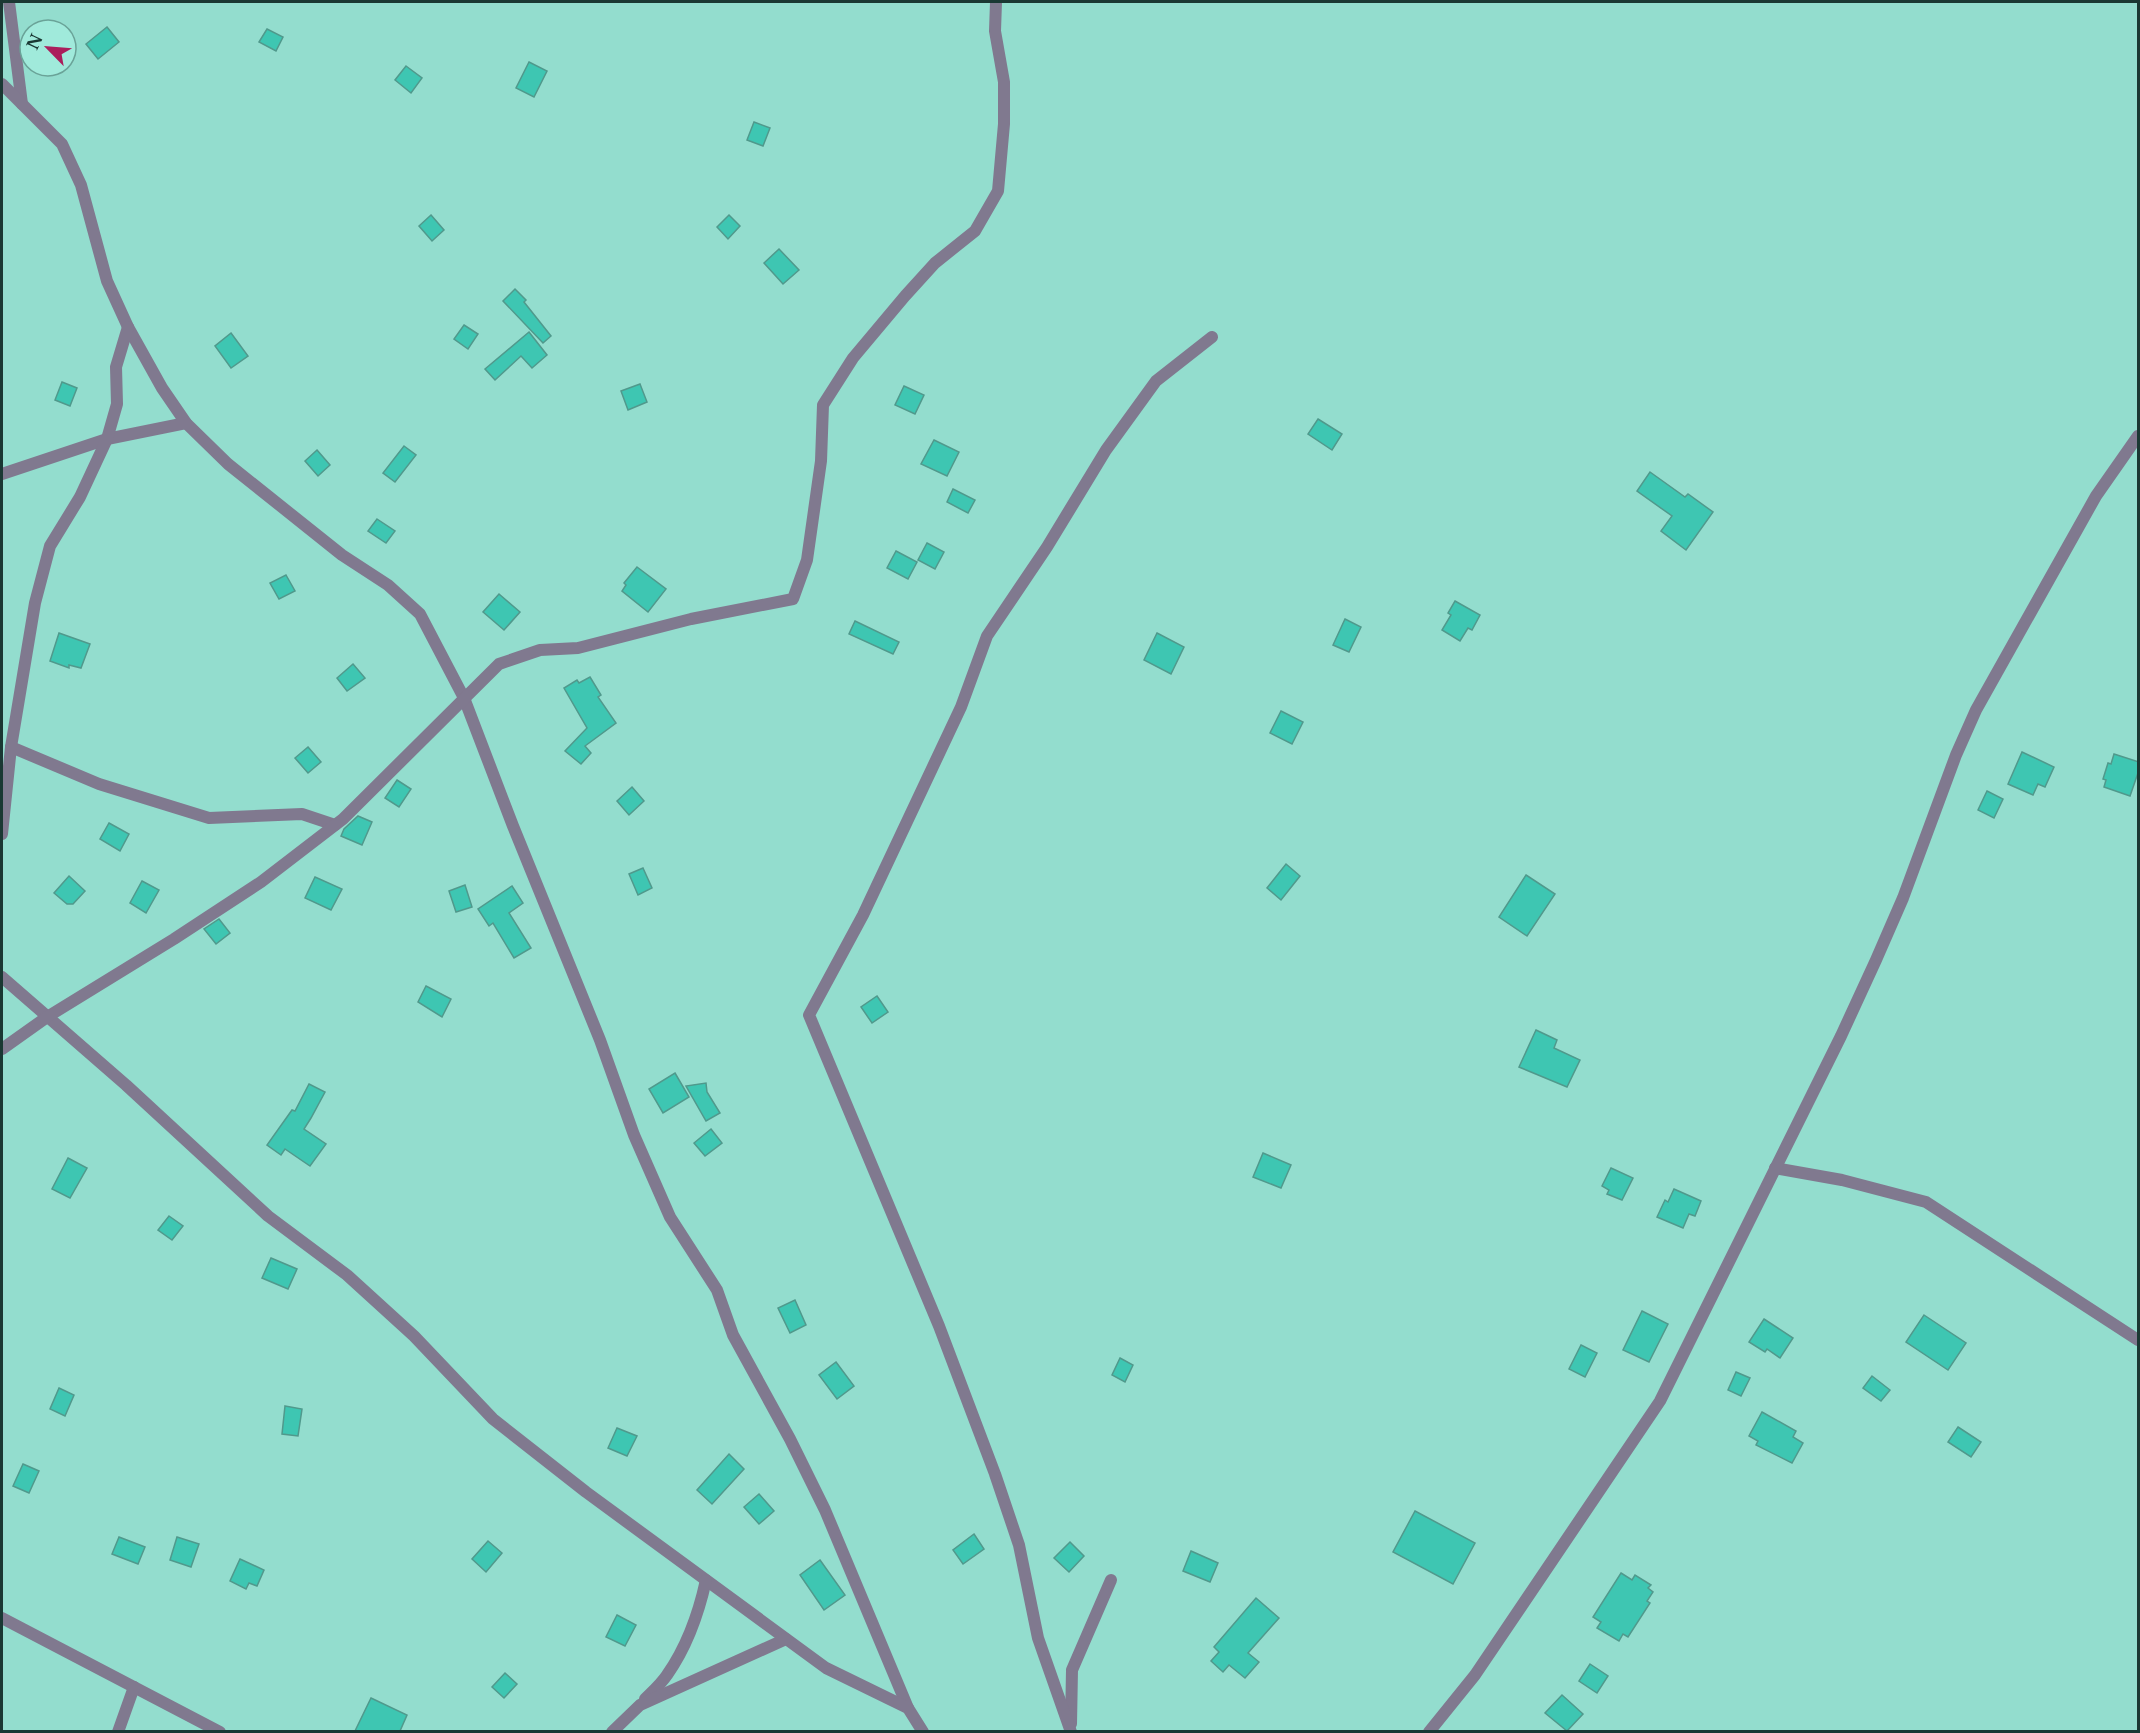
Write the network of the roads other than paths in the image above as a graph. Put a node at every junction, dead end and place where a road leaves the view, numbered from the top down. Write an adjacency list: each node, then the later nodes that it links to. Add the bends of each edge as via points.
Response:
1 (9, 2): 4 (street)
2 (996, 2): 11 (street, via 995,31 1004,92 998,191 975,231 935,263 905,296 853,358 823,405 821,460 807,560 793,598 578,648 540,650 499,664)
3 (2, 84): 4 (street)
4 (22, 104): 5 (street, via 62,144 81,185 107,281)
5 (128, 327): 7 (street); 9 (street, via 116,367 117,404)
6 (1212, 337): 31 (street, via 1156,381 1106,450 987,636 961,707 863,915 808,1015 939,1326 995,1474 1019,1545 1038,1638)
7 (186, 423): 9 (street); 11 (street, via 228,464 342,555 388,585 420,614)
8 (2139, 436): 18 (street, via 2096,496 1976,711 1876,960)
9 (107, 439): 10 (street); 12 (street, via 80,497 50,546)
10 (2, 474)
11 (464, 698): 13 (street); 26 (street, via 638,1145 670,1217 717,1290 732,1335 825,1510)
12 (11, 747): 13 (street, via 99,784 209,818 302,814); 14 (street)
13 (335, 825): 16 (street, via 261,882)
14 (2, 834)
15 (2, 976): 16 (street)
16 (47, 1017): 17 (street); 20 (street, via 268,1216 347,1275 414,1336 493,1419)
17 (2, 1049)
18 (1775, 1168): 19 (street, via 1842,1180 1926,1202); 32 (street, via 1660,1401 1475,1675)
19 (2139, 1340)
20 (706, 1580): 23 (street); 25 (street, via 687,1636 667,1676)
21 (1111, 1580): 31 (street, via 1072,1670)
22 (2, 1618): 24 (street)
23 (786, 1639): 25 (street); 26 (street, via 826,1668)
24 (134, 1687): 27 (street); 28 (street)
25 (640, 1705): 29 (street)
26 (908, 1708): 30 (street)
27 (118, 1731)
28 (220, 1731)
29 (612, 1731)
30 (923, 1731)
31 (1071, 1731)
32 (1429, 1731)

